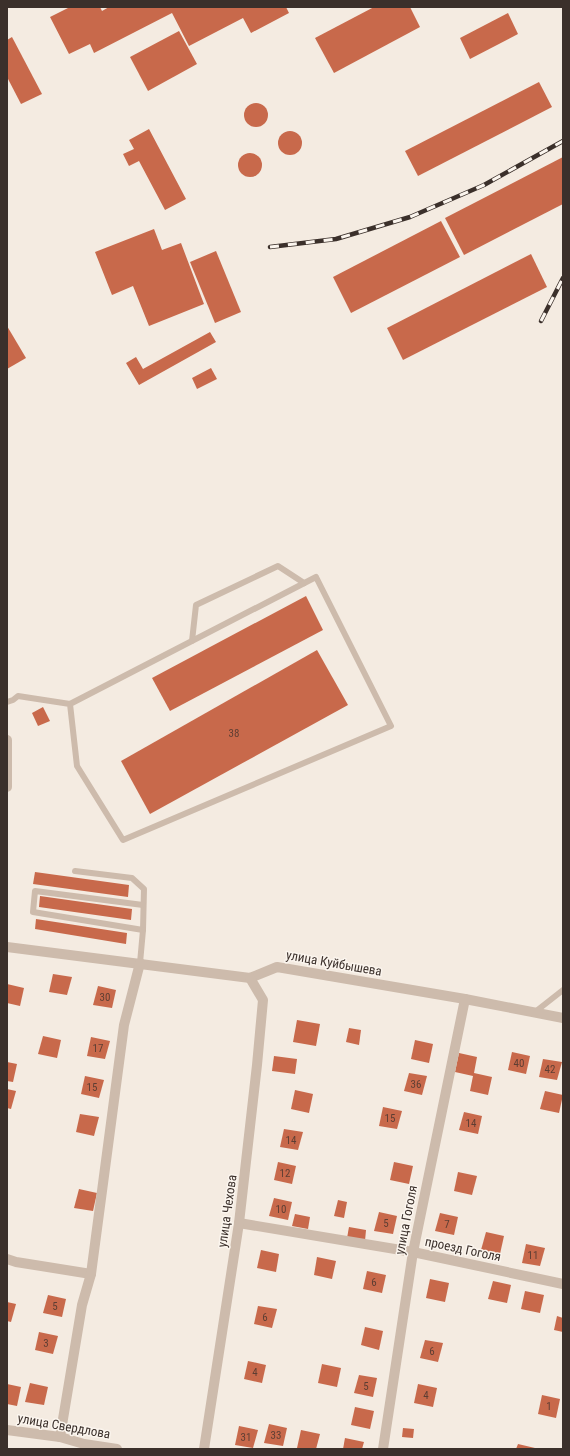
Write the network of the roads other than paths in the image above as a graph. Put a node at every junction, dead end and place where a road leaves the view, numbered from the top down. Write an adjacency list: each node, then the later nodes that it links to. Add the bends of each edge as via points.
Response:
1 (304, 583): 2 (lane); 2 (lane, via 278,566 196,605); 4 (lane, via 316,576 391,726 123,840 77,766)
2 (192, 641): 4 (lane)
3 (7, 702): 4 (lane, via 18,696)
4 (70, 704)
5 (7, 740): 6 (street)
6 (7, 787)
7 (75, 870): 8 (lane, via 132,878 144,889)
8 (143, 905): 9 (lane); 9 (lane, via 35,891 33,912)
9 (144, 930): 11 (lane)
10 (7, 947): 11 (street, улица Куйбышева)
11 (140, 963): 12 (street, улица Куйбышева); 20 (street, via 124,1025)
12 (250, 978): 14 (street, улица Куйбышева, via 277,967); 17 (street, улица Чехова, via 263,1000)
13 (563, 990): 15 (lane)
14 (465, 999): 15 (street, улица Куйбышева); 18 (street, улица Гоголя)
15 (535, 1012): 16 (street, улица Куйбышева)
16 (563, 1018)
17 (239, 1222): 18 (street, проезд Гоголя); 25 (street, улица Чехова)
18 (413, 1252): 21 (street, проезд Гоголя); 26 (street, улица Гоголя)
19 (7, 1259): 20 (street)
20 (90, 1274): 23 (street, via 82,1305)
21 (563, 1284)
22 (7, 1430): 23 (street, улица Свердлова)
23 (60, 1437): 24 (street, улица Свердлова)
24 (117, 1449)
25 (204, 1449)
26 (383, 1449)

